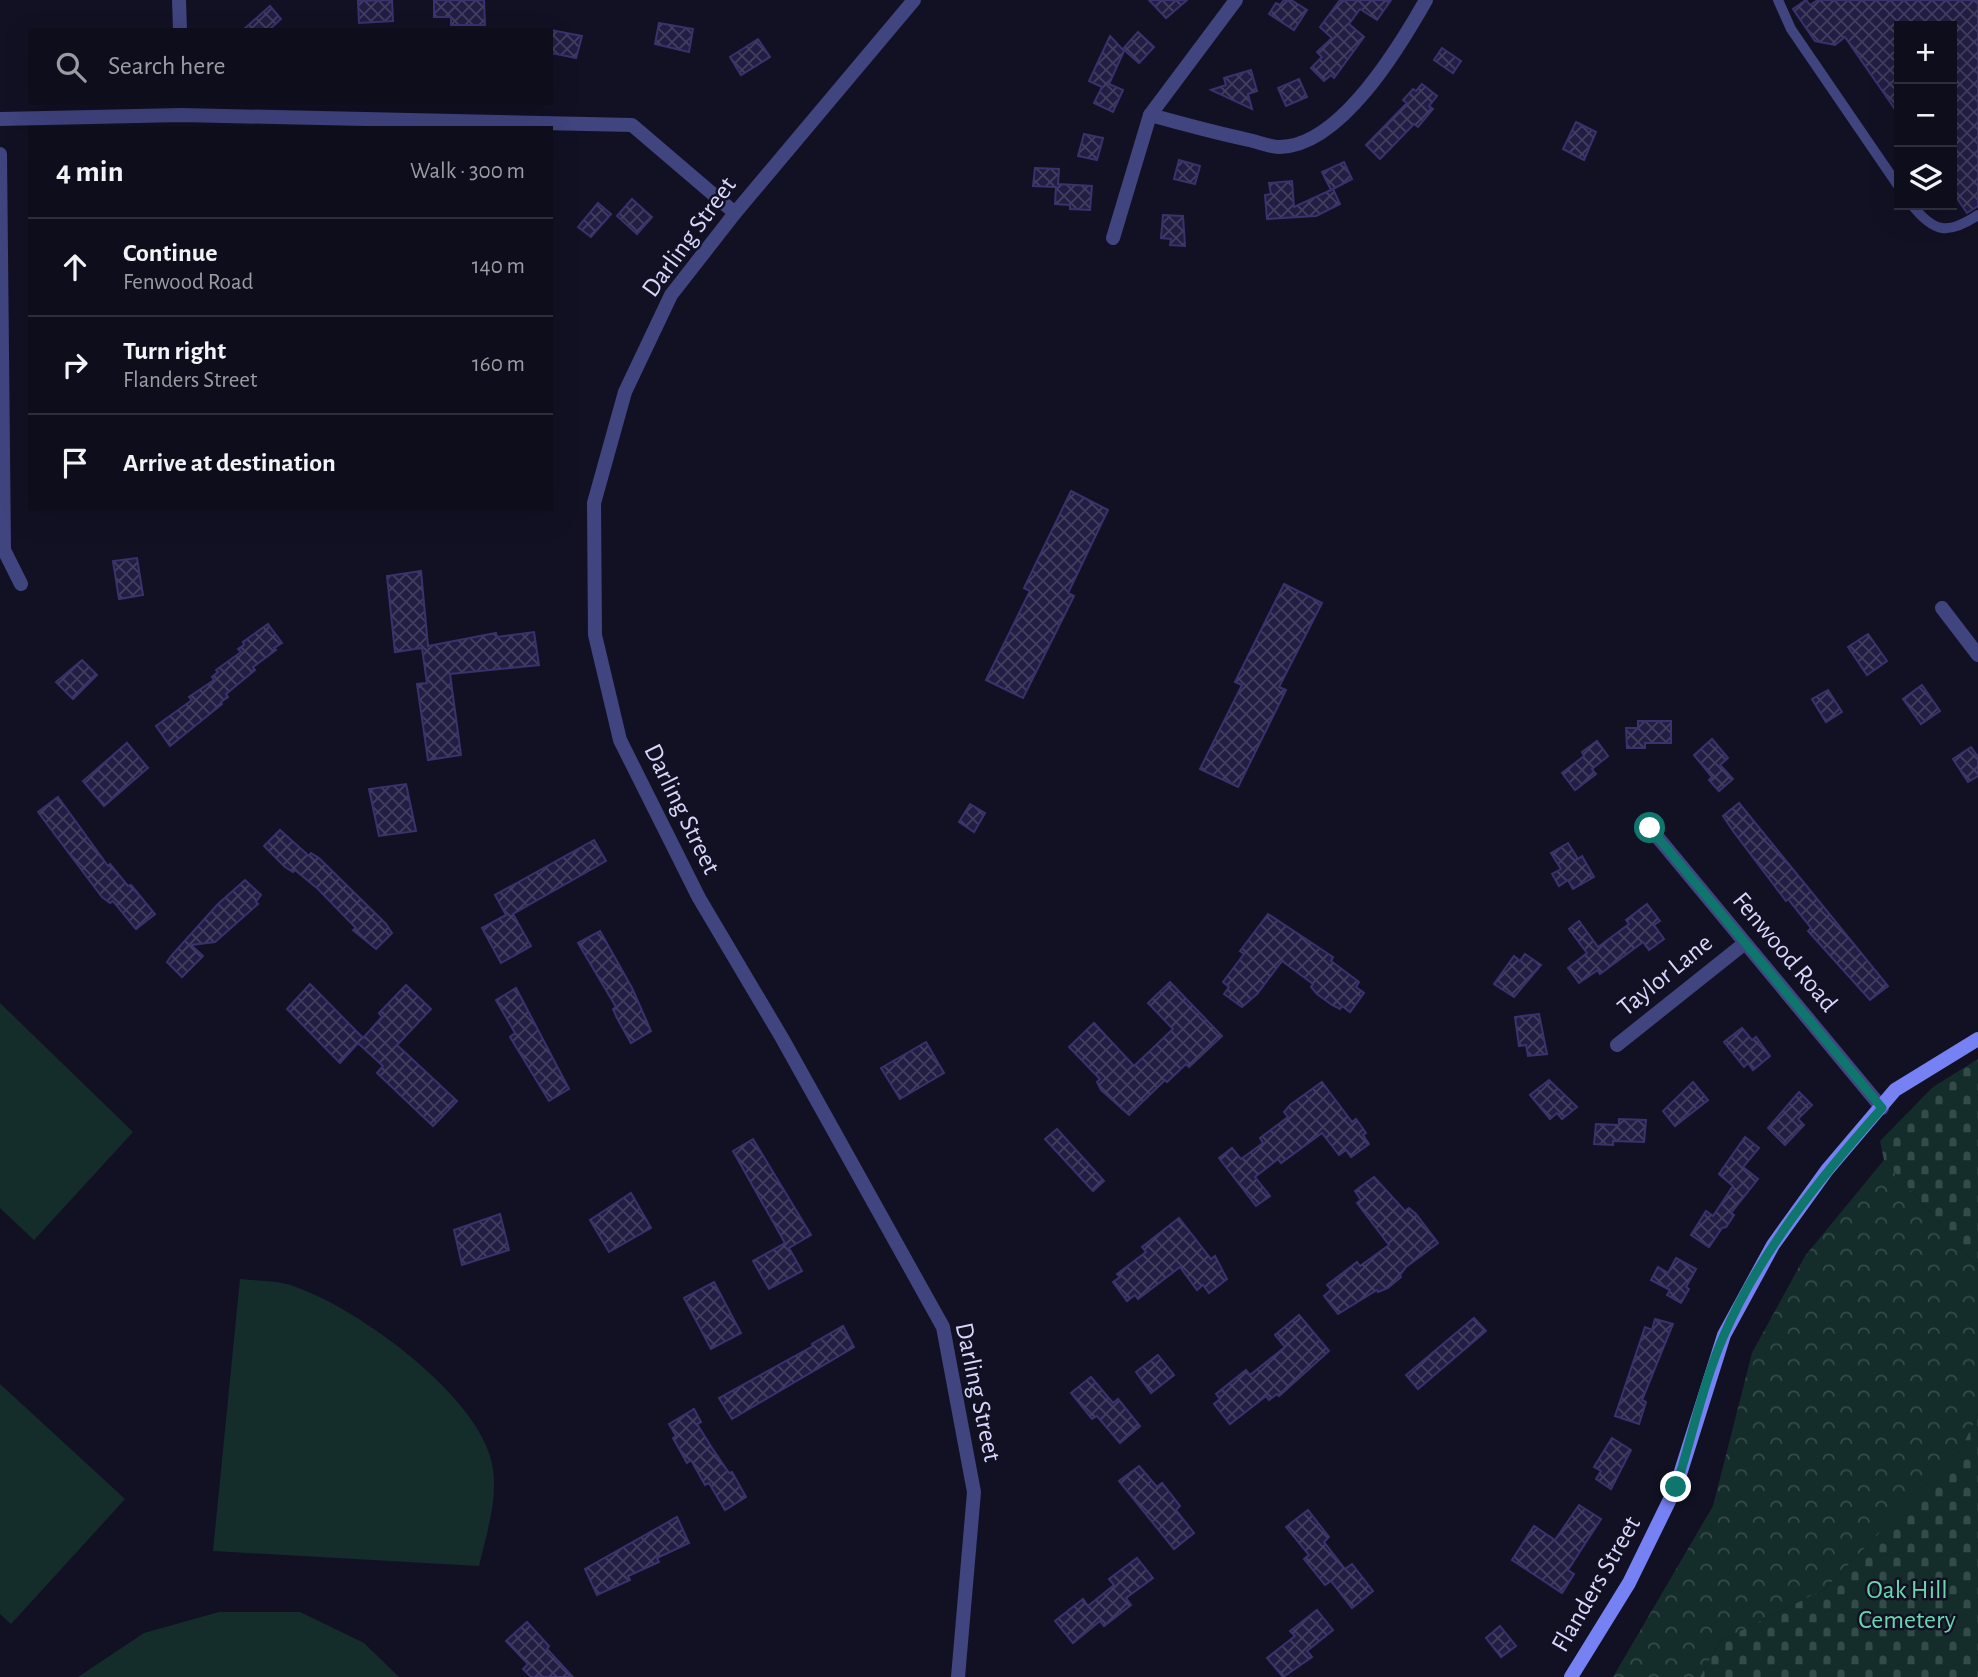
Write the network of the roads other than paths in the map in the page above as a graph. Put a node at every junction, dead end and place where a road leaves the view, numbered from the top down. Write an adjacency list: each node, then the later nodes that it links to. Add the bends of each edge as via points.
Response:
1 (179, 0): 6 (street)
2 (914, 0): 13 (street, Darling Street)
3 (1236, 0): 8 (street)
4 (1426, 0): 8 (street, via 1404,41 1365,90 1343,115 1310,138 1279,147)
5 (1778, 0): 11 (lane, via 1791,29)
6 (180, 28)
7 (182, 109): 9 (street); 13 (street, via 632,125)
8 (1150, 115): 15 (street)
9 (0, 119)
10 (0, 154): 16 (street, via 4,550)
11 (1894, 180)
12 (1916, 210): 14 (lane, via 1938,229 1954,228)
13 (735, 213): 24 (street, Darling Street, via 671,295 625,391 594,503 595,635 620,740 699,898 943,1327 974,1492)
14 (1978, 215)
15 (1113, 238)
16 (21, 584)
17 (1942, 608): 18 (street)
18 (1978, 655)
19 (1650, 828): 20 (street, Fenwood Road)
20 (1745, 943): 22 (street, Taylor Lane); 23 (street, Fenwood Road)
21 (1978, 1039): 23 (street, Flanders Street, via 1895,1090)
22 (1617, 1045)
23 (1882, 1108): 25 (street, Flanders Street, via 1827,1170 1773,1245 1730,1324 1676,1487 1629,1583)
24 (958, 1677)
25 (1571, 1677)

